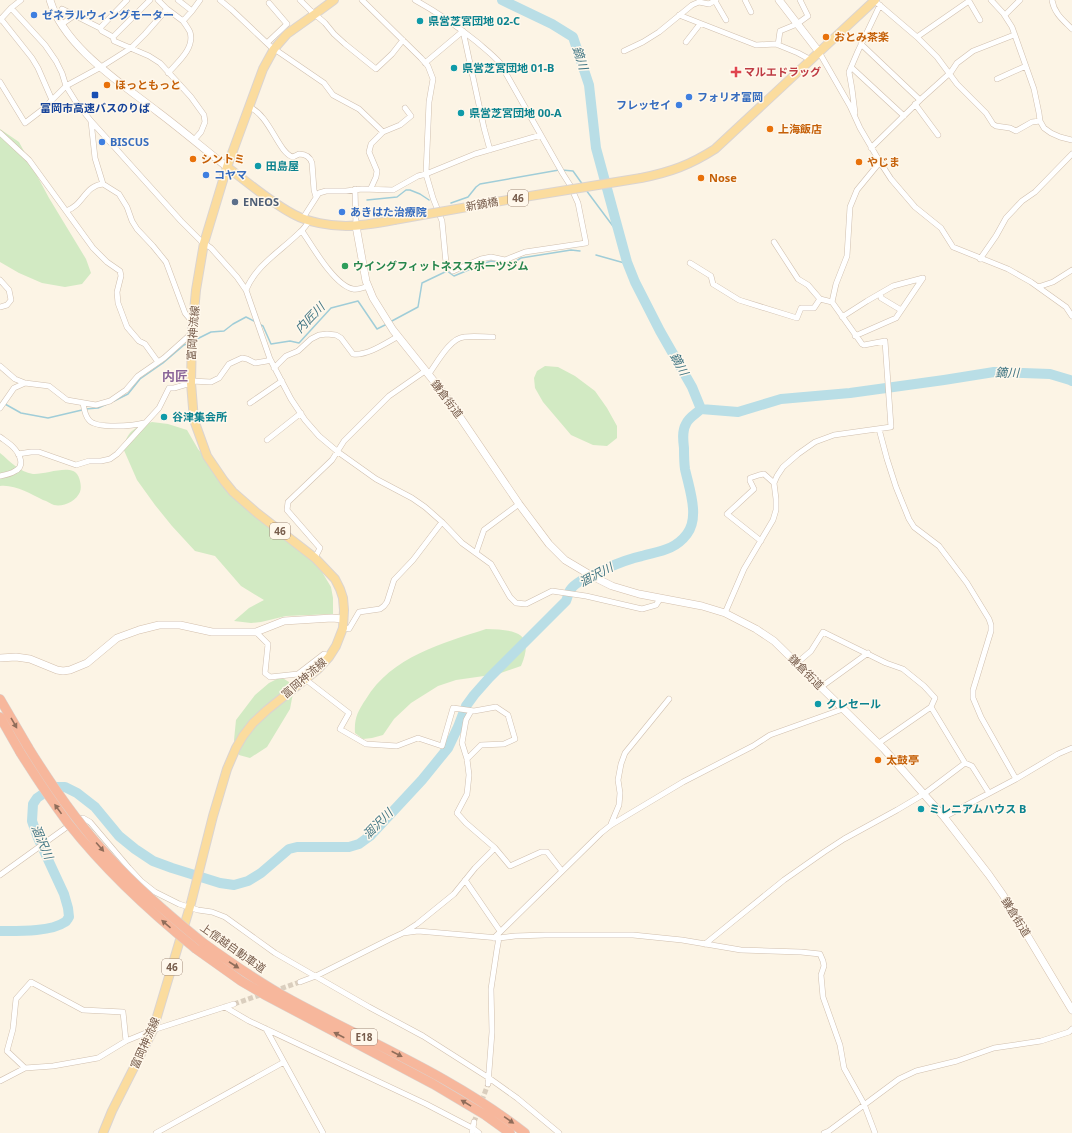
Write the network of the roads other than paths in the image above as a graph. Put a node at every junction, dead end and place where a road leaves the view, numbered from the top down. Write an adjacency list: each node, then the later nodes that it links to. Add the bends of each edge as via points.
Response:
1 (21, 0): 22 (street)
2 (50, 0): 35 (street)
3 (127, 0): 38 (street)
4 (150, 0): 42 (street)
5 (158, 0): 24 (street)
6 (178, 0): 25 (street)
7 (200, 0): 25 (street)
8 (220, 0): 46 (street)
9 (300, 0): 27 (street)
10 (334, 0): 27 (main road, 富岡神流線 / 46)
11 (362, 0): 44 (street)
12 (415, 0): 40 (street)
13 (715, 0): 29 (street, via 709,4 698,2); 32 (street)
14 (744, 0): 26 (street)
15 (779, 0): 37 (street)
16 (800, 0): 37 (street, via 808,16)
17 (991, 0): 30 (street)
18 (1020, 0): 30 (street)
19 (1052, 0): 39 (street, via 1058,14)
20 (268, 2): 46 (street, via 287,24)
21 (877, 2): 43 (street); 47 (street); 52 (main road, 46)
22 (11, 8): 31 (street); 62 (street, via 53,55)
23 (62, 9): 28 (street)
24 (167, 9): 34 (street); 49 (street)
25 (192, 11): 34 (street)
26 (751, 12)
27 (316, 14): 44 (street, via 334,34 376,69); 50 (main road, 富岡神流線 / 46, via 287,34)
28 (75, 15): 35 (street); 38 (street)
29 (679, 15): 36 (street); 51 (street, via 659,32)
30 (1005, 16): 41 (street)
31 (0, 19): 63 (street, via 32,58)
32 (726, 20)
33 (980, 20): 43 (street, via 969,1)
34 (183, 21): 58 (street, via 190,32 188,50)
35 (62, 24): 57 (street, via 76,44)
36 (700, 24): 45 (street); 48 (street, via 756,46)
37 (797, 24): 48 (street, via 780,31); 52 (street)
38 (100, 28): 42 (street)
39 (1072, 29)
40 (463, 31): 54 (street); 73 (street, via 500,63); 78 (street)
41 (1014, 34): 56 (street); 59 (street, via 972,51 957,63)
42 (113, 37): 49 (street, via 114,41)
43 (917, 37): 59 (street, via 937,57)
44 (403, 40): 54 (street)
45 (686, 42)
46 (268, 43): 50 (street)
47 (861, 44): 55 (street); 64 (street)
48 (778, 45): 53 (street)
49 (131, 48): 57 (street); 58 (street, via 160,62)
50 (274, 49): 65 (main road, 富岡神流線 / 46); 71 (street, via 324,83 333,95 359,109)
51 (624, 51)
52 (819, 52): 53 (main road, 46); 68 (street)
53 (811, 60): 89 (main road, 新鏑橋 / 46, bridge, via 715,149 662,174)
54 (425, 63): 82 (street, via 433,79 429,102)
55 (851, 66): 67 (street); 68 (street, via 849,72)
56 (1026, 66): 60 (street); 70 (street, via 1034,89)
57 (101, 67): 62 (street); 75 (street)
58 (168, 73): 75 (street, via 204,115 205,122 201,132)
59 (949, 74): 64 (street); 70 (street, via 996,126 1016,131 1032,122)
60 (997, 79)
61 (0, 82): 63 (street, via 25,123)
62 (66, 86): 63 (street); 69 (street)
63 (52, 100)
64 (917, 102): 67 (street); 74 (street)
65 (249, 108): 81 (main road, 富岡神流線 / 46); 86 (street, via 254,110 273,131 284,152 293,157 303,154 310,159)
66 (405, 108): 71 (street, via 411,116 400,125)
67 (904, 116): 77 (street)
68 (855, 117): 77 (street)
69 (91, 121): 83 (street, via 95,158); 92 (street)
70 (1040, 121): 76 (street, via 1051,133)
71 (383, 132): 84 (street, via 371,144 369,152 377,171)
72 (0, 133): 87 (street, via 28,160)
73 (541, 135): 78 (street); 82 (street, via 578,203 586,243 525,252 505,260 481,258 453,271 446,263 442,221)
74 (938, 135)
75 (194, 140): 81 (street)
76 (1072, 140)
77 (871, 148): 80 (street)
78 (490, 150): 82 (street)
79 (1072, 154): 93 (street, via 1006,218)
80 (880, 162): 93 (street, via 915,207 941,228 953,247); 102 (street, via 857,190 850,207 847,256)
81 (227, 168): 88 (main road, 46, via 277,204); 92 (main road, 富岡神流線 / 46)
82 (426, 174): 84 (street, via 393,190)
83 (103, 184): 87 (street, via 97,184 87,192 77,206); 107 (street, via 119,194 137,229 166,262 185,313)
84 (371, 188): 85 (street)
85 (355, 189): 86 (street, via 326,191); 89 (street)
86 (316, 197): 88 (street)
87 (66, 211): 113 (street, via 93,248 120,271 118,303 127,327 139,342 145,344)
88 (306, 219): 89 (main road, 46); 90 (street)
89 (356, 226): 97 (street, 鎌倉街道)
90 (302, 231): 97 (street, via 331,273 342,284 355,290); 99 (street, via 264,263)
91 (774, 242): 101 (street, via 798,279 808,285)
92 (204, 243): 99 (street); 107 (main road, 富岡神流線 / 46)
93 (980, 259): 98 (street, via 1008,269)
94 (690, 263): 101 (street, via 711,276 713,284 739,300 797,318 801,308 814,308)
95 (1072, 270): 98 (street, via 1053,282)
96 (0, 280): 103 (street, via 9,290 11,300 7,305)
97 (368, 286): 109 (street, 鎌倉街道)
98 (1038, 286): 105 (street, via 1066,307)
99 (246, 290): 112 (street)
100 (881, 293): 104 (street, via 882,298); 104 (street, via 894,286 923,278); 106 (street)
101 (820, 299): 102 (street)
102 (832, 302): 106 (street)
103 (0, 307)
104 (901, 310): 110 (street, via 896,318)
105 (1072, 316)
106 (842, 317): 110 (street)
107 (193, 320): 108 (main road, 富岡神流線 / 46)
108 (192, 333): 113 (street); 118 (main road, 富岡神流線 / 46)
109 (398, 336): 115 (street, via 359,355 354,354 336,335 319,335 298,351 286,356); 116 (street, 鎌倉街道)
110 (855, 336): 126 (street, via 864,345 885,341 891,427)
111 (493, 337): 116 (street, via 457,339)
112 (270, 359): 115 (street); 118 (street, via 255,363 242,358 229,364 219,378 211,382)
113 (158, 362): 121 (street, via 138,376 126,390 110,400 96,405)
114 (0, 366): 119 (street, via 15,379)
115 (274, 368): 117 (street)
116 (426, 373): 129 (street, via 389,396 344,441); 133 (street, 鎌倉街道, via 445,395)
117 (282, 381): 122 (street); 124 (street)
118 (191, 382): 125 (street, via 169,388 159,408); 137 (main road, 富岡神流線 / 46, via 194,420 199,436 207,456 224,481 257,514)
119 (25, 383): 120 (street, via 14,388); 121 (street, via 50,386 67,400)
120 (3, 400): 123 (street)
121 (83, 402): 125 (street, via 86,416 95,424)
122 (250, 403)
123 (0, 408)
124 (301, 413): 128 (street); 129 (street, via 319,436)
125 (144, 424): 130 (street, via 110,459 76,465 39,452)
126 (879, 429): 132 (street, via 834,435 816,442 783,466); 160 (street, via 896,487 909,519 914,527 939,546 989,618 991,630 973,690 973,698 986,727)
127 (0, 437): 130 (street)
128 (267, 440)
129 (338, 452): 134 (street, via 376,479 412,498); 137 (street, via 288,502 287,510 320,548)
130 (18, 454): 131 (street, via 20,468)
131 (0, 476)
132 (774, 483): 135 (street, via 776,510); 135 (street, via 764,474 750,478 754,489 727,514)
133 (519, 504): 136 (street, via 484,530); 138 (street, 鎌倉街道, via 549,544 565,560 612,586)
134 (442, 522): 136 (street, via 462,543); 141 (street, via 394,580 384,606 359,612 349,629)
135 (761, 541): 139 (street, via 744,569)
136 (476, 553): 138 (street, via 491,564 516,603 526,604 552,591 642,609 656,605)
137 (315, 558): 140 (main road, 富岡神流線 / 46, via 335,579 340,589 343,598)
138 (660, 598): 139 (street, 鎌倉街道)
139 (725, 613): 146 (street, 鎌倉街道, via 774,641)
140 (343, 619): 141 (main road, 富岡神流線 / 46); 142 (street, via 284,621)
141 (343, 628): 144 (main road, 富岡神流線 / 46)
142 (256, 632): 144 (street, via 268,644 265,672 270,677 298,674 324,654); 145 (street, via 212,632 180,625 159,625 117,638 87,663 62,671 30,659)
143 (868, 653): 146 (street, via 823,632 811,651); 148 (street); 151 (street, via 903,669 924,686 935,698)
144 (329, 657): 147 (main road, 富岡神流線 / 46)
145 (0, 658)
146 (797, 663): 148 (street, 鎌倉街道)
147 (305, 679): 153 (street, via 349,713 340,729 366,744 397,746 418,738 442,746 453,708); 169 (main road, 富岡神流線 / 46, via 253,723 236,748 213,816)
148 (821, 687): 152 (street, 鎌倉街道)
149 (0, 699): 157 (highway, 上信越自動車道 / E18, one-way to 157)
150 (669, 699): 164 (street, via 625,753 618,780 619,805)
151 (930, 707): 155 (street); 159 (street)
152 (843, 709): 155 (street, 鎌倉街道); 164 (street, via 770,735)
153 (471, 711): 158 (street, via 466,720 462,743); 158 (street, via 496,707 508,715 515,739 504,744 481,745)
154 (0, 717): 157 (highway, 上信越自動車道 / E18)
155 (879, 743): 162 (street, 鎌倉街道)
156 (1072, 748): 160 (street)
157 (24, 749): 174 (highway, 上信越自動車道 / E18, bridge, via 53,801 98,858 140,901)
158 (467, 759): 165 (street, via 467,794 458,813)
159 (965, 763): 161 (street, via 972,766); 162 (street)
160 (1016, 779): 161 (street)
161 (989, 793): 163 (street)
162 (924, 794): 163 (street, 鎌倉街道); 173 (street, via 824,852 784,880)
163 (944, 817): 179 (street, 鎌倉街道, via 1003,895)
164 (611, 825): 166 (street)
165 (495, 848): 166 (street, via 510,866 541,852 547,852); 168 (street)
166 (562, 871): 170 (street)
167 (0, 875): 169 (street, via 77,819 83,818 90,822 128,868 155,892 179,904)
168 (465, 880): 170 (street); 171 (street, via 434,912)
169 (191, 905): 175 (street, via 198,910 212,912 225,918 275,953); 182 (main road, 富岡神流線 / 46)
170 (500, 931): 172 (street)
171 (403, 933): 172 (street); 175 (street)
172 (497, 938): 173 (street, via 545,934 633,935); 189 (street, via 492,988)
173 (705, 944): 190 (street, via 741,950 820,954 824,966 821,975 823,996 840,1045 844,1068)
174 (199, 946): 197 (highway, 上信越自動車道 / E18, one-way to 174, via 434,1084 265,995 241,980); 198 (highway, 上信越自動車道 / E18, one-way to 198, via 291,1000 463,1090)
175 (316, 976): 176 (street); 189 (street, via 423,1036)
176 (300, 982)
177 (234, 1004): 178 (street)
178 (224, 1007): 180 (street); 182 (street)
179 (1072, 1010)
180 (266, 1029): 186 (street); 192 (street, via 426,1104)
181 (1072, 1029): 190 (street, via 1041,1041 994,1048 957,1061 916,1071 899,1079)
182 (153, 1030): 183 (street); 193 (main road, 富岡神流線 / 46)
183 (126, 1041): 185 (street, via 124,1012 83,1010 30,982 16,999 13,1028); 187 (street, via 98,1058)
184 (0, 1050): 185 (street)
185 (7, 1050): 187 (street)
186 (284, 1062): 194 (street); 195 (street)
187 (25, 1068): 188 (street)
188 (0, 1081)
189 (489, 1081): 199 (street, via 517,1098)
190 (864, 1104): 200 (street); 201 (street)
191 (474, 1122): 192 (street)
192 (473, 1131): 196 (street)
193 (103, 1133)
194 (156, 1133)
195 (323, 1133)
196 (479, 1133)
197 (510, 1133)
198 (525, 1133)
199 (559, 1133)
200 (824, 1133)
201 (875, 1133)

